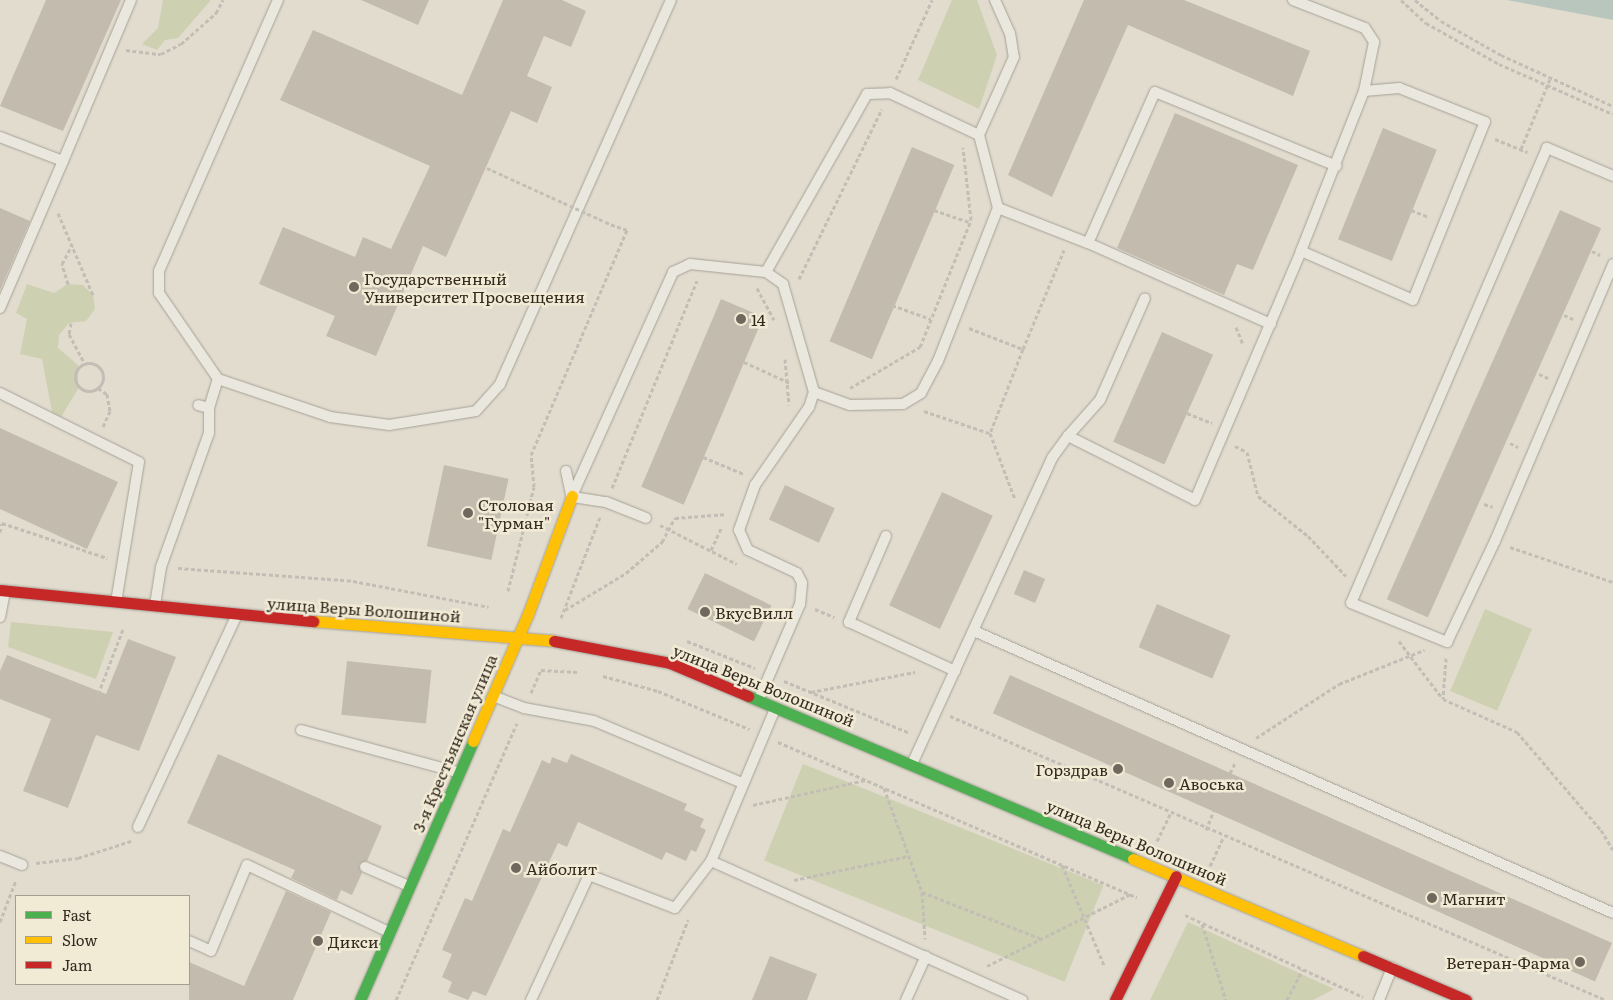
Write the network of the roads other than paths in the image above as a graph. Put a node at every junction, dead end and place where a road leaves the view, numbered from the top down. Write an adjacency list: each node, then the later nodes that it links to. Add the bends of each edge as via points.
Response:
1 (131, 0): 9 (lane)
2 (278, 0): 20 (lane, via 157,282 164,304)
3 (671, 0): 20 (lane, via 500,384 476,411 413,425 357,423)
4 (995, 0): 7 (lane, via 1010,33 1014,57)
5 (1293, 0): 6 (lane, via 1370,31 1374,42)
6 (1364, 91): 10 (lane); 14 (lane, via 1391,88 1411,92 1485,122 1413,300)
7 (979, 135): 12 (lane); 16 (lane, via 890,93 866,94)
8 (0, 137): 9 (lane)
9 (63, 161): 18 (lane)
10 (1336, 166): 13 (lane, via 1155,92); 14 (lane)
11 (1613, 176): 15 (lane, via 1547,148 1351,603 1447,642 1495,541)
12 (996, 213): 13 (lane); 21 (lane, via 921,393 902,404 850,405)
13 (1088, 243): 19 (lane)
14 (1302, 251): 19 (lane)
15 (1613, 264)
16 (766, 272): 21 (lane, via 783,284); 27 (lane, via 690,264 673,272)
17 (1145, 298): 25 (lane, via 1100,400)
18 (0, 308)
19 (1271, 324): 25 (lane, via 1195,500)
20 (218, 378): 24 (lane)
21 (814, 392): 39 (lane, via 809,407 755,485 739,530 748,550 797,573 802,583 800,604)
22 (0, 393): 31 (lane, via 138,462)
23 (198, 405): 24 (lane)
24 (208, 408): 32 (lane, via 209,434 161,567)
25 (1068, 436): 35 (lane, via 1052,458)
26 (566, 471): 27 (lane)
27 (572, 496): 28 (lane, via 606,502); 36 (street, 3-я Крестьянская улица)
28 (646, 518)
29 (886, 536): 37 (lane, via 849,622)
30 (3, 590): 31 (street, улица Веры Волошиной); 34 (lane)
31 (116, 604): 32 (street, улица Веры Волошиной)
32 (154, 609): 33 (street, улица Веры Волошиной)
33 (237, 616): 36 (street, улица Веры Волошиной); 45 (lane)
34 (0, 617)
35 (974, 631): 37 (lane); 52 (lane)
36 (518, 636): 38 (street, 3-я Крестьянская улица); 39 (street, улица Веры Волошиной, via 637,654)
37 (951, 669): 42 (lane)
38 (492, 696): 43 (street, 3-я Крестьянская улица); 44 (lane, via 524,708 594,721)
39 (758, 699): 40 (street, улица Веры Волошиной)
40 (777, 706): 42 (street, улица Веры Волошиной); 44 (lane)
41 (301, 730): 43 (lane)
42 (912, 764): 50 (street, улица Веры Волошиной)
43 (459, 772): 51 (street, 3-я Крестьянская улица)
44 (742, 783): 47 (lane)
45 (138, 827)
46 (0, 856): 48 (lane)
47 (711, 861): 55 (lane); 58 (lane, via 676,908 589,875)
48 (22, 865)
49 (365, 867): 51 (lane)
50 (1176, 876): 56 (street, улица Веры Волошиной); 61 (street)
51 (410, 886): 53 (street, 3-я Крестьянская улица)
52 (1613, 913)
53 (390, 932): 54 (lane, via 247,865 211,951); 57 (street, 3-я Крестьянская улица)
54 (190, 941)
55 (926, 956): 59 (lane); 60 (lane)
56 (1392, 968): 62 (lane); 63 (street, улица Веры Волошиной)
57 (360, 1000)
58 (531, 1000)
59 (906, 1000)
60 (1022, 1000)
61 (1115, 1000)
62 (1379, 1000)
63 (1466, 1000)

